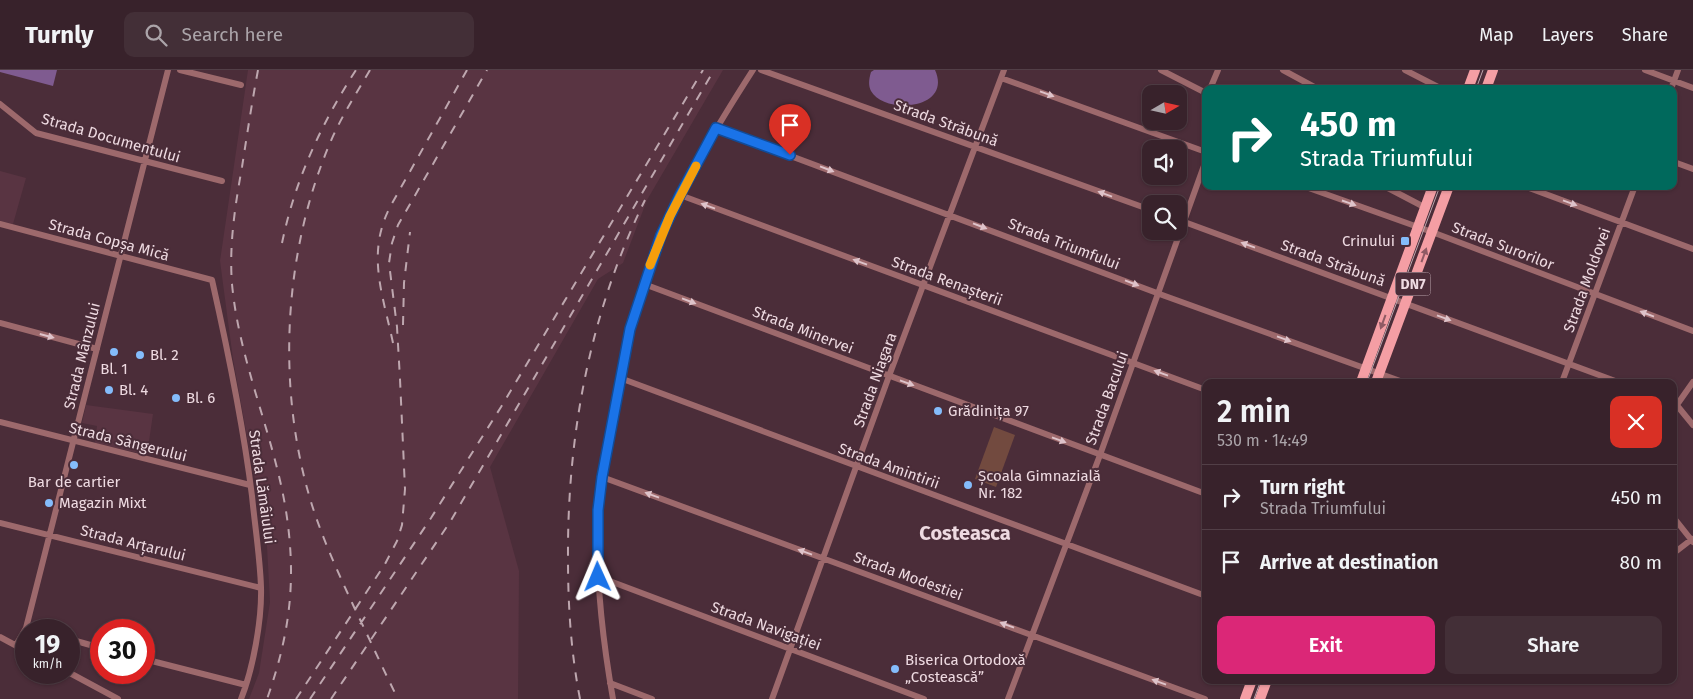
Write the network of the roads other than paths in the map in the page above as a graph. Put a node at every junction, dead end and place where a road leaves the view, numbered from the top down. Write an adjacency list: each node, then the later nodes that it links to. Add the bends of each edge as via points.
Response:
1 (168, 70): 29 (street, Strada Mânzului)
2 (180, 70): 16 (street)
3 (753, 70): 26 (street)
4 (761, 70): 27 (street, Strada Străbună)
5 (1004, 70): 14 (street, Strada Niagara)
6 (1161, 70): 24 (street)
7 (1218, 70): 17 (street)
8 (1283, 70): 18 (street)
9 (1405, 70): 19 (street)
10 (1475, 70): 20 (main road)
11 (1493, 70): 21 (main road)
12 (1645, 70): 15 (street)
13 (1678, 70): 15 (street)
14 (1001, 78): 27 (street, Strada Niagara); 28 (street, one-way to 28)
15 (1674, 81): 22 (street); 23 (street)
16 (241, 85)
17 (1212, 85)
18 (1311, 85)
19 (1434, 85)
20 (1469, 85)
21 (1487, 85)
22 (1672, 85)
23 (1693, 88)
24 (1202, 91)
25 (0, 104): 29 (street, Strada Documentului, via 36,132)
26 (716, 128): 40 (street); 44 (street, Strada Triumfului, one-way to 44)
27 (975, 147): 42 (street, Strada Străbună, one-way to 27); 44 (street, Strada Niagara)
28 (1202, 151)
29 (144, 162): 33 (street, Strada Documentului); 52 (street, Strada Mânzului)
30 (1677, 163): 32 (street)
31 (1202, 170): 41 (street, Strada Bacului)
32 (1693, 170)
33 (222, 181)
34 (1314, 190): 48 (street, Strada Surorilor, one-way to 48)
35 (1392, 190): 43 (street)
36 (1432, 190): 43 (main road, DN7)
37 (1448, 190): 49 (main road, DN7)
38 (1535, 190): 45 (street, one-way to 45)
39 (1633, 190): 45 (street, Strada Moldovei)
40 (680, 195): 54 (street, via 661,235); 55 (street, Strada Renașterii, one-way to 40)
41 (1187, 206)
42 (1142, 207)
43 (1426, 208): 48 (main road, DN7)
44 (950, 215): 55 (street, Strada Niagara); 56 (street, Strada Triumfului, one-way to 56)
45 (1621, 222): 51 (street); 57 (street, Strada Moldovei)
46 (1187, 223): 58 (street, Strada Străbună, one-way to 46)
47 (0, 224): 52 (street, Strada Copșa Mică)
48 (1419, 227): 49 (street, Strada Surorilor); 58 (main road, DN7)
49 (1432, 232): 57 (street, Strada Surorilor); 58 (main road, DN7, one-way to 49)
50 (1175, 240): 56 (street, Strada Bacului)
51 (1693, 250)
52 (119, 256): 53 (street, Strada Copșa Mică); 61 (street, Strada Mânzului)
53 (212, 280): 81 (street, Strada Lămâiului, via 231,367)
54 (644, 284): 65 (street, Strada Minervei, one-way to 65); 66 (street)
55 (923, 286): 62 (street, Strada Renașterii); 65 (street, Strada Niagara)
56 (1158, 293): 62 (street, Strada Bacului); 64 (street, Strada Triumfului, one-way to 64)
57 (1595, 294): 60 (street, Strada Surorilor, one-way to 57); 63 (street, Strada Moldovei)
58 (1398, 301): 63 (street, Strada Străbună, one-way to 63); 64 (main road, DN7, one-way to 64); 67 (main road, DN7)
59 (0, 323): 61 (street, one-way to 61)
60 (1693, 331)
61 (97, 349): 77 (street, Strada Mânzului)
62 (1133, 363): 72 (street, Strada Renașterii, one-way to 62); 78 (street, Strada Bacului)
63 (1569, 364): 69 (street, Strada Moldovei); 70 (street, Strada Străbună)
64 (1366, 369): 67 (street, Strada Triumfului); 68 (main road, DN7)
65 (889, 376): 78 (street, Strada Minervei, one-way to 78); 79 (street, Strada Niagara)
66 (620, 378): 79 (street, Strada Amintirii); 80 (street)
67 (1378, 378)
68 (1362, 379)
69 (1563, 379)
70 (1610, 379)
71 (1693, 382): 73 (street)
72 (1202, 389)
73 (1677, 402)
74 (1677, 407): 76 (street)
75 (0, 422): 77 (street, Strada Sângerului)
76 (1693, 425)
77 (73, 441): 81 (street, Strada Sângerului); 85 (street, Strada Mânzului)
78 (1100, 455): 82 (street, Strada Minervei); 87 (street, Strada Bacului)
79 (856, 467): 87 (street, Strada Amintirii); 89 (street, Strada Niagara)
80 (602, 477): 89 (street, Strada Modestiei, one-way to 80); 90 (street, via 598,510)
81 (250, 485): 91 (street, Strada Lămâiului)
82 (1202, 493)
83 (1677, 522): 86 (street)
84 (0, 523): 85 (street, Strada Arțarului)
85 (50, 535): 91 (street, Strada Arțarului); 93 (street, Strada Mânzului)
86 (1692, 540): 88 (street)
87 (1066, 544): 92 (street, Strada Amintirii); 94 (street, Strada Bacului)
88 (1677, 551)
89 (823, 559): 94 (street, Strada Modestiei, one-way to 89); 97 (street, Strada Niagara)
90 (598, 577): 97 (street, Strada Navigației); 100 (street)
91 (261, 588): 103 (street, Strada Lămâiului)
92 (1202, 595)
93 (28, 619)
94 (1031, 634): 110 (street, Strada Bacului); 111 (street, Strada Modestiei, one-way to 94)
95 (0, 637): 96 (street)
96 (15, 644)
97 (790, 649): 108 (street, Strada Niagara); 109 (street, Strada Navigației)
98 (155, 662): 103 (street)
99 (80, 678): 104 (street)
100 (610, 683): 106 (street); 107 (street)
101 (1251, 684): 112 (main road)
102 (1265, 684): 113 (main road)
103 (246, 685): 105 (street, Strada Lămâiului)
104 (118, 699)
105 (241, 699)
106 (613, 699)
107 (652, 699)
108 (772, 699)
109 (924, 699)
110 (1008, 699)
111 (1205, 699)
112 (1245, 699)
113 (1260, 699)

